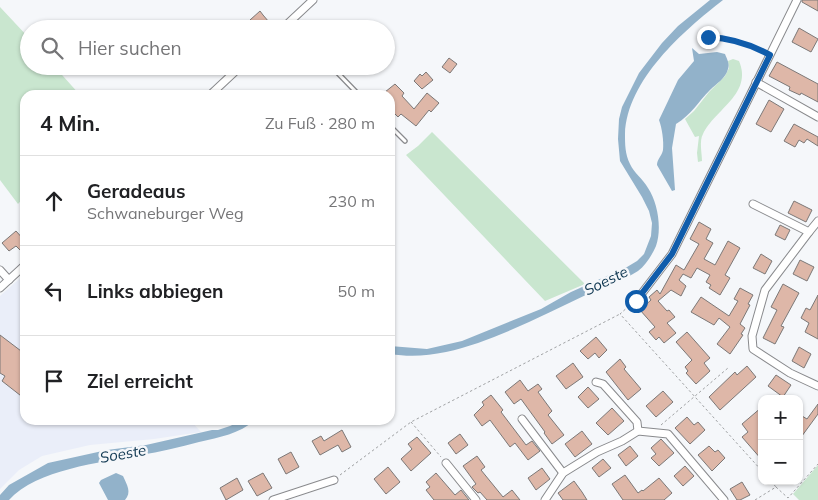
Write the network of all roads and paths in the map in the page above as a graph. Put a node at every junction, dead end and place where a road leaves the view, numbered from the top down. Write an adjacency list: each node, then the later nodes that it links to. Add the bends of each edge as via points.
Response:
1 (313, 0): 3 (street)
2 (797, 0): 5 (street)
3 (296, 20)
4 (702, 32): 5 (path, via 708,37 753,45)
5 (770, 55): 8 (street)
6 (231, 75): 9 (street)
7 (340, 75): 10 (lane)
8 (756, 82): 11 (street); 21 (street, via 672,254)
9 (215, 90)
10 (354, 90)
11 (818, 117)
12 (395, 131): 13 (lane)
13 (405, 141)
14 (753, 204): 16 (street)
15 (818, 221): 16 (street)
16 (809, 232): 25 (street, via 765,290 752,336 753,349 790,373)
17 (0, 270): 19 (street)
18 (20, 270): 19 (street)
19 (9, 280): 20 (street)
20 (0, 288)
21 (636, 301): 22 (path)
22 (620, 314): 26 (path); 28 (path)
23 (728, 368): 26 (path)
24 (596, 382): 29 (street, via 603,384 637,422)
25 (818, 386)
26 (695, 396): 30 (path); 33 (path)
27 (522, 419): 34 (street)
28 (411, 422): 31 (path); 35 (path)
29 (638, 431): 30 (street); 34 (street)
30 (653, 432): 40 (street, via 668,434)
31 (446, 463): 38 (street)
32 (818, 464): 36 (path, via 788,498)
33 (758, 467)
34 (563, 473): 39 (street)
35 (334, 480): 37 (street)
36 (776, 487): 41 (path)
37 (272, 500)
38 (476, 500)
39 (545, 500)
40 (724, 500)
41 (755, 500)

